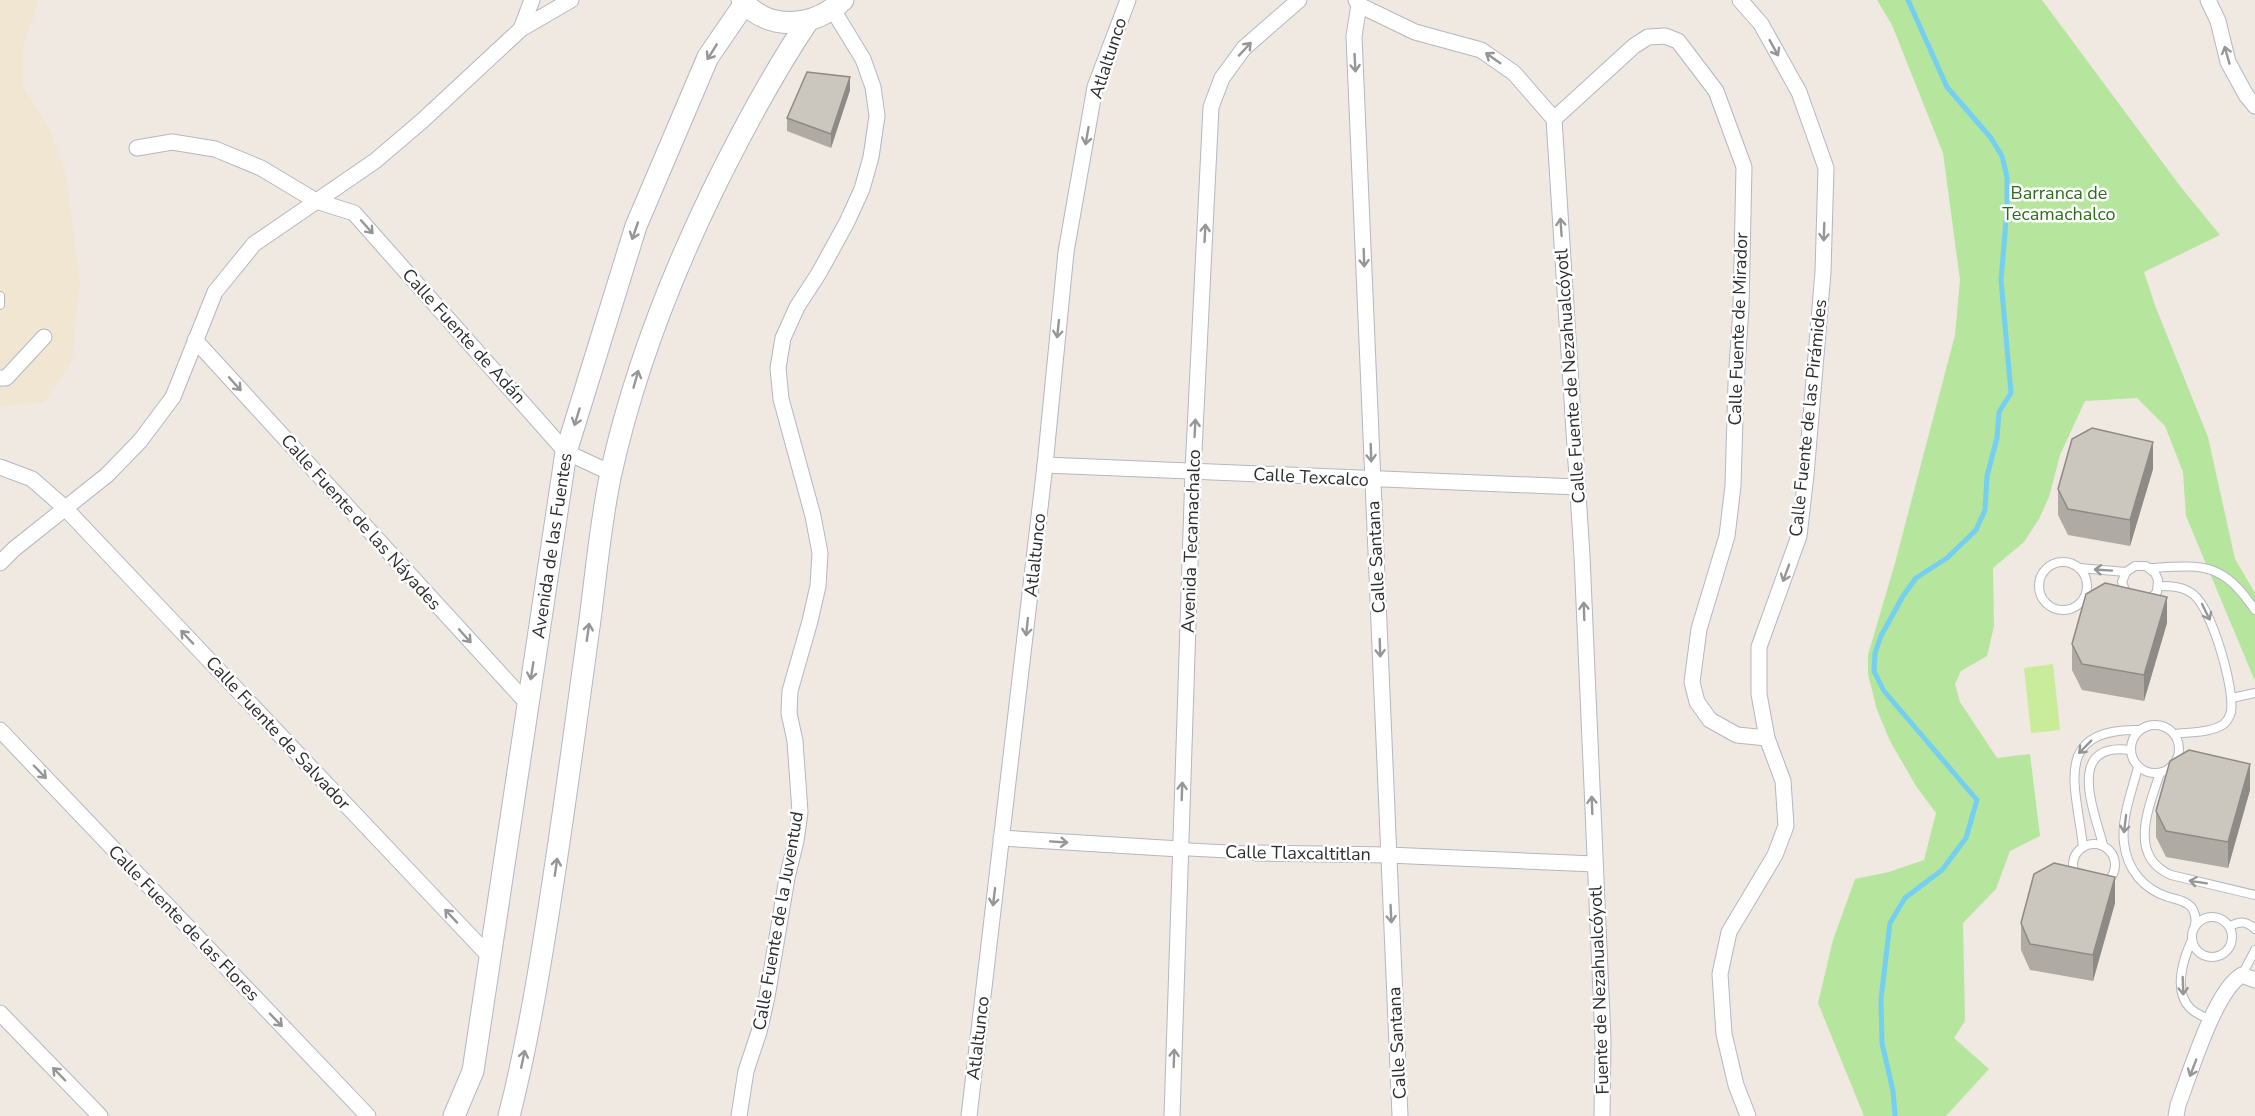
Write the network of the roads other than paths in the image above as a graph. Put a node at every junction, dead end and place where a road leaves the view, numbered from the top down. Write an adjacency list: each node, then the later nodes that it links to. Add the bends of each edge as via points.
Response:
1 (532, 0): 11 (street)
2 (571, 0): 11 (street)
3 (1128, 0): 22 (street, Atlaltunco, one-way to 22, via 1095,87 1066,252)
4 (1299, 0): 24 (street, Avenida Tecamachalco, one-way to 4, via 1211,107 1222,78 1244,48)
5 (1740, 0): 43 (street, Calle Fuente de las Pirámides, one-way to 43, via 1761,24 1799,92 1826,168 1823,272 1799,536 1759,647 1759,694)
6 (2208, 0): 12 (street, one-way to 6, via 2228,62 2218,21)
7 (743, 2): 10 (main road, via 774,20); 21 (main road, Avenida de las Fuentes, one-way to 21, via 708,57 636,226)
8 (1358, 3): 13 (street, one-way to 8, via 1514,73 1481,50 1415,32); 26 (street, Calle Santana, one-way to 26, via 1354,36)
9 (838, 5): 10 (main road); 70 (street, Calle Fuente de la Juventud, via 873,87 877,116 872,157 862,189 797,307 783,338 778,368 781,399 820,553 818,586 790,691 800,812 796,841 768,997 746,1071)
10 (808, 21): 25 (main road, one-way to 10, via 640,366 664,297 742,129)
11 (521, 28): 15 (street, via 407,134)
12 (2255, 106)
13 (1554, 119): 27 (street, Calle Fuente de Nezahualcóyotl, one-way to 13); 43 (street, Calle Fuente de Mirador, via 1634,46 1648,37 1665,36 1678,41 1716,92 1744,167 1733,486 1727,536 1699,629 1692,682 1697,702 1710,720 1737,735)
14 (137, 148): 15 (street, Calle Fuente de Adán, via 172,142 215,149 261,168)
15 (316, 201): 19 (street, via 254,244 215,292); 21 (street, Calle Fuente de Adán, one-way to 21, via 354,213)
16 (0, 296): 17 (lane)
17 (0, 305)
18 (44, 337): 20 (street, via 6,378)
19 (195, 340): 28 (street, via 173,397 140,441 107,475); 39 (street, Calle Fuente de las Náyades, one-way to 39)
20 (0, 378)
21 (566, 452): 25 (street, Calle Fuente de Adán); 39 (main road, Avenida de las Fuentes, one-way to 39)
22 (1045, 465): 24 (street, Calle Texcalco); 49 (street, Atlaltunco, one-way to 49)
23 (0, 467): 28 (street, Calle Fuente de Salvador, via 32,479)
24 (1193, 471): 26 (street, Calle Texcalco); 52 (street, Avenida Tecamachalco, one-way to 24)
25 (611, 473): 69 (main road, one-way to 25, via 527,1038 554,883)
26 (1372, 480): 27 (street, Calle Texcalco); 54 (street, Calle Santana, one-way to 54)
27 (1577, 487): 55 (street, Calle Fuente de Nezahualcóyotl, one-way to 27)
28 (65, 508): 29 (street); 62 (street, Calle Fuente de Salvador, one-way to 28)
29 (0, 563)
30 (2079, 568): 30 (lane, via 2091,588 2081,602 2061,610 2047,605 2039,592 2041,577 2050,566 2065,562); 32 (lane, one-way to 30)
31 (2151, 568): 32 (lane, via 2135,567); 33 (lane); 36 (lane, via 2210,568 2235,584)
32 (2126, 572): 35 (lane, via 2122,587)
33 (2158, 586): 35 (lane, via 2148,600 2137,602); 38 (lane, one-way to 38, via 2186,590 2201,603 2216,637)
34 (2116, 591): 35 (lane)
35 (2127, 596)
36 (2255, 610)
37 (2255, 693): 38 (lane)
38 (2232, 699): 42 (lane, via 2231,715 2224,724)
39 (527, 703): 62 (main road, Avenida de las Fuentes)
40 (0, 730): 67 (street, Calle Fuente de las Flores, one-way to 67)
41 (2139, 730): 42 (lane, via 2161,725); 44 (lane); 51 (lane, one-way to 51, via 2107,732 2086,744 2078,755 2074,778)
42 (2174, 734): 45 (lane)
43 (1767, 738): 75 (street, Calle Fuente de las Pirámides, via 1782,781 1786,826 1775,855 1729,932 1720,974 1724,1034)
44 (2130, 750): 47 (lane); 50 (lane, via 2103,752 2089,770 2089,790)
45 (2178, 758): 46 (lane); 48 (lane)
46 (2189, 761)
47 (2138, 767): 48 (lane); 57 (lane, one-way to 57, via 2125,818 2127,859 2140,880 2152,890 2189,904 2196,914)
48 (2160, 773): 56 (lane, one-way to 48, via 2185,879 2161,871 2154,864 2143,833)
49 (1001, 838): 52 (street, Calle Tlaxcaltitlan, one-way to 52); 71 (street, Atlaltunco, one-way to 71)
50 (2103, 845): 51 (lane); 51 (lane, via 2116,865 2110,880 2095,887 2075,876 2073,860)
51 (2083, 847)
52 (1180, 849): 53 (street, Calle Tlaxcaltitlan); 72 (street, Avenida Tecamachalco, one-way to 52)
53 (1256, 853): 54 (street, Calle Tlaxcaltitlan)
54 (1388, 855): 55 (street, Calle Tlaxcaltitlan); 73 (street, Calle Santana, one-way to 73)
55 (1595, 864): 74 (street, Fuente de Nezahualcóyotl, via 1603,1040)
56 (2255, 895)
57 (2195, 926): 58 (lane, via 2208,917 2224,920); 60 (lane)
58 (2230, 926): 59 (lane, via 2239,921); 60 (lane, via 2232,941 2223,954 2200,954)
59 (2255, 929)
60 (2192, 940): 65 (lane, one-way to 65, via 2181,992 2188,1006)
61 (2255, 950): 63 (lane)
62 (491, 958): 68 (main road, Avenida de las Fuentes, via 473,1071)
63 (2249, 977): 65 (street, via 2228,986)
64 (0, 1013): 66 (street, one-way to 64)
65 (2211, 1020): 76 (street, one-way to 76)
66 (100, 1116)
67 (368, 1116)
68 (453, 1116)
69 (508, 1116)
70 (739, 1116)
71 (969, 1116)
72 (1172, 1116)
73 (1400, 1116)
74 (1602, 1116)
75 (1748, 1116)
76 (2176, 1116)

